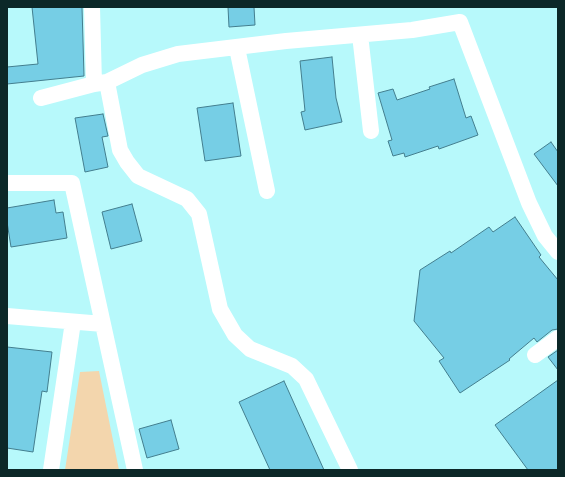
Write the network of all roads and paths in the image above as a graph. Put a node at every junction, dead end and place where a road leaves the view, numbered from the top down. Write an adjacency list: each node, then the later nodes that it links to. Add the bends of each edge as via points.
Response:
1 (92, 7): 4 (street)
2 (360, 35): 3 (street); 6 (street); 9 (street, via 460,22 529,203 545,236)
3 (237, 48): 4 (street, via 178,54 142,65); 8 (street)
4 (100, 83): 5 (street); 17 (street, via 120,150 127,162 138,176 187,199 199,214 220,308 235,335 250,349 292,366 306,379)
5 (41, 98)
6 (371, 131)
7 (7, 183): 12 (street, via 72,183)
8 (267, 191)
9 (558, 252)
10 (7, 316): 11 (street)
11 (73, 322): 12 (street); 15 (street)
12 (103, 324): 16 (street)
13 (558, 338): 14 (street)
14 (535, 355)
15 (51, 470)
16 (135, 470)
17 (350, 470)

